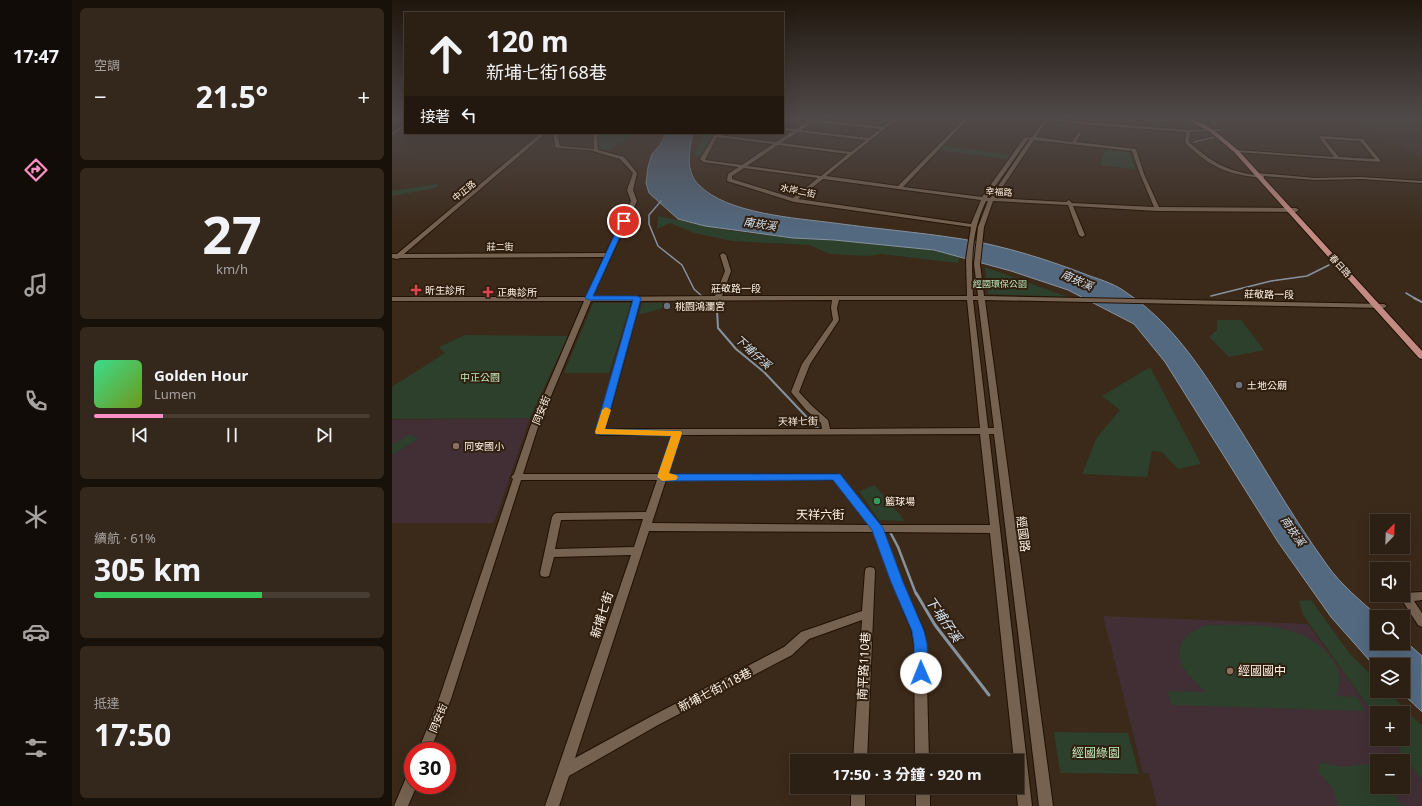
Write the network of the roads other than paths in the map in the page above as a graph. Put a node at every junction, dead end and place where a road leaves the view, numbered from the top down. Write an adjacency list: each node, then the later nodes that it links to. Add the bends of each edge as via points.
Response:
1 (512, 156): 29 (street, 中正路)
2 (516, 156): 29 (street, 中正路)
3 (614, 156): 30 (street, 同安街, via 624,158 635,173 630,190 634,198)
4 (705, 156): 16 (street, 幸福路, via 702,160)
5 (760, 156): 16 (street, 水岸二街)
6 (849, 156): 17 (street)
7 (930, 156): 20 (street)
8 (1015, 156): 21 (street)
9 (1021, 156): 22 (street)
10 (1136, 156): 25 (street)
11 (1201, 156): 18 (street, via 1231,173)
12 (1243, 156): 18 (main road, 春日路)
13 (1314, 156): 15 (street)
14 (1375, 156): 15 (street, via 1379,160)
15 (1337, 157)
16 (744, 166): 17 (street, 幸福路); 23 (street, 水岸二街, via 730,175 729,180)
17 (823, 176): 20 (street, 幸福路); 23 (street)
18 (1261, 176): 19 (street); 26 (main road, 春日路)
19 (1422, 182)
20 (900, 187): 21 (street, 幸福路)
21 (985, 198): 22 (street, 幸福路); 27 (street)
22 (992, 199): 24 (street, 幸福路); 37 (street, 經國路, via 983,221 979,241)
23 (794, 200): 27 (street, 水岸二街)
24 (1070, 203): 25 (street, 幸福路); 28 (street)
25 (1157, 207): 26 (street, 幸福路)
26 (1292, 209): 39 (main road, 春日路)
27 (973, 226): 37 (street, 經國路, via 968,264)
28 (1082, 236)
29 (394, 255): 30 (street, 莊二街); 32 (street, 中正路)
30 (608, 255): 33 (street, 同安街)
31 (723, 255): 35 (street, via 728,271)
32 (392, 261)
33 (589, 298): 34 (street, 莊敬路一段); 38 (street, 莊敬路一段); 46 (street, 同安街, via 540,410)
34 (637, 298): 35 (street, 莊敬路一段); 45 (street, 天祥七街, via 600,432)
35 (715, 298): 36 (street, 莊敬路一段)
36 (836, 298): 37 (street, 莊敬路一段); 43 (street, via 836,320 806,364 795,392 825,422)
37 (975, 298): 39 (street, 莊敬路一段); 42 (street, 經國路); 44 (street, 經國路)
38 (392, 299)
39 (1380, 306): 40 (main road, 春日路); 41 (main road, 春日路)
40 (1422, 346)
41 (1422, 356)
42 (984, 430): 43 (street, 天祥七街); 44 (street, 天祥七街); 51 (street, 經國路)
43 (821, 431): 45 (street, 天祥七街)
44 (997, 431): 71 (street, 經國路)
45 (677, 433): 47 (street, 新埔七街)
46 (516, 477): 47 (street); 59 (street, 同安街, via 445,700)
47 (662, 477): 48 (street, 新埔七街); 50 (street, via 836,477)
48 (650, 515): 49 (street, 新埔七街); 53 (street, via 557,517)
49 (646, 527): 50 (street, 天祥六街); 52 (street, 新埔七街)
50 (879, 528): 51 (street, 天祥六街); 61 (street, via 919,638)
51 (995, 528): 70 (street, 經國路)
52 (638, 551): 53 (street); 62 (street, 新埔七街)
53 (550, 554): 55 (street)
54 (870, 571): 57 (street, 南平路110巷)
55 (545, 573)
56 (1422, 596): 58 (street, via 1405,597)
57 (867, 614): 60 (street, 南平路110巷); 62 (street, 新埔七街118巷, via 805,635 788,651)
58 (1422, 622)
59 (428, 742)
60 (860, 754)
61 (922, 754)
62 (564, 771): 67 (street, 新埔七街)
63 (406, 794): 66 (street)
64 (858, 794): 68 (street)
65 (923, 794): 69 (street)
66 (401, 806)
67 (552, 806)
68 (858, 806)
69 (923, 806)
70 (1025, 806)
71 (1046, 806)

